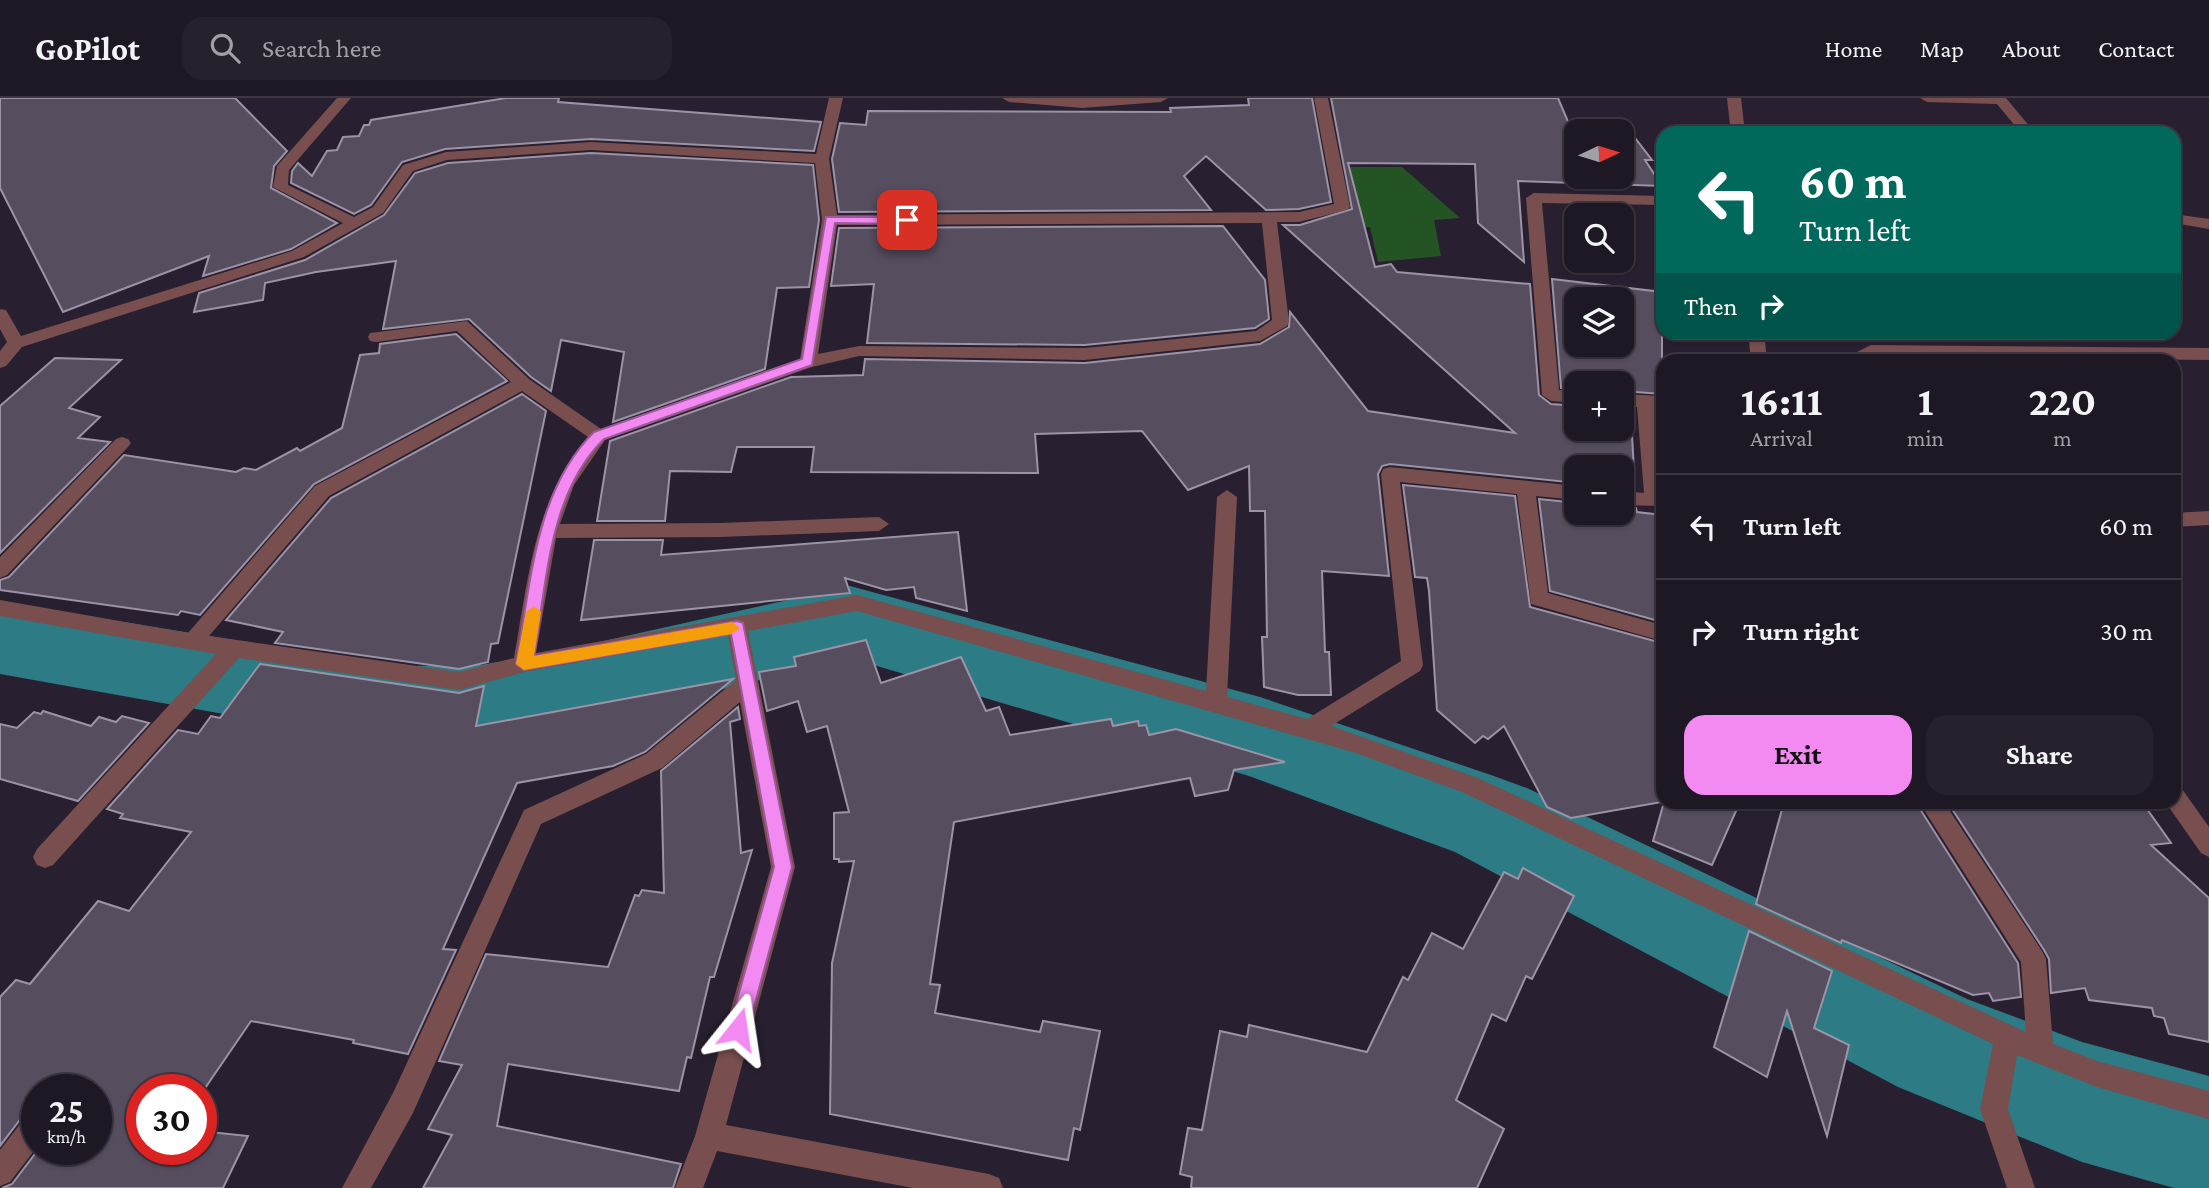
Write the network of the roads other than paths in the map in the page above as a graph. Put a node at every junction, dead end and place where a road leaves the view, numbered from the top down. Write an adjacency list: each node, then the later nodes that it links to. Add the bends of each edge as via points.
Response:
1 (344, 98): 16 (street, via 282,169 280,187)
2 (836, 98): 11 (street)
3 (1009, 98): 4 (street, via 1082,104)
4 (1161, 98)
5 (1321, 98): 13 (street, via 1342,207)
6 (1734, 98): 9 (street)
7 (1927, 98): 8 (street)
8 (2000, 99): 10 (street)
9 (1737, 126)
10 (2022, 126)
11 (822, 159): 14 (street); 16 (street, via 591,146 446,156 408,168 378,210)
12 (1656, 200): 26 (street, via 1535,198 1551,395)
13 (1269, 218): 14 (street); 24 (street, via 1281,322 1260,336 1085,354 859,351)
14 (830, 220): 24 (street)
15 (2181, 220): 17 (street)
16 (355, 223): 20 (street, via 298,254)
17 (2209, 223)
18 (0, 314): 20 (street)
19 (376, 338): 25 (street, via 461,326)
20 (16, 343): 23 (street)
21 (1864, 354): 22 (street)
22 (2209, 354)
23 (0, 362)
24 (808, 362): 29 (street)
25 (523, 383): 29 (street); 43 (street, via 322,491)
26 (1564, 396)
27 (1634, 401): 28 (street)
28 (1654, 402): 34 (street, via 1654,501)
29 (599, 436): 38 (street, via 584,450 552,509)
30 (122, 443): 39 (street)
31 (1526, 488): 32 (street); 42 (street, via 1538,598); 48 (street, via 1390,474 1412,665)
32 (1564, 492)
33 (1227, 497): 47 (street)
34 (1634, 499)
35 (2209, 518): 36 (street)
36 (2181, 520)
37 (879, 524): 38 (street)
38 (548, 531): 45 (street)
39 (0, 570)
40 (0, 608): 43 (street)
41 (737, 627): 45 (street); 46 (street); 47 (street, via 857,603)
42 (1656, 631)
43 (191, 642): 44 (street)
44 (234, 649): 45 (street, via 459,681); 52 (street)
45 (524, 664)
46 (748, 683): 56 (street, via 783,867); 59 (street, via 654,761 532,817 402,1102)
47 (1216, 702): 48 (street)
48 (1309, 729): 53 (street, via 1470,785)
49 (2181, 806): 51 (street)
50 (1935, 809): 54 (street, via 2033,959)
51 (2207, 841)
52 (45, 857)
53 (2006, 1044): 54 (street); 62 (street, via 1994,1109)
54 (2041, 1053): 55 (street, via 2097,1074)
55 (2209, 1105)
56 (709, 1136): 60 (street); 61 (street)
57 (21, 1145): 58 (street)
58 (0, 1172)
59 (356, 1188)
60 (689, 1188)
61 (989, 1188)
62 (2021, 1188)

